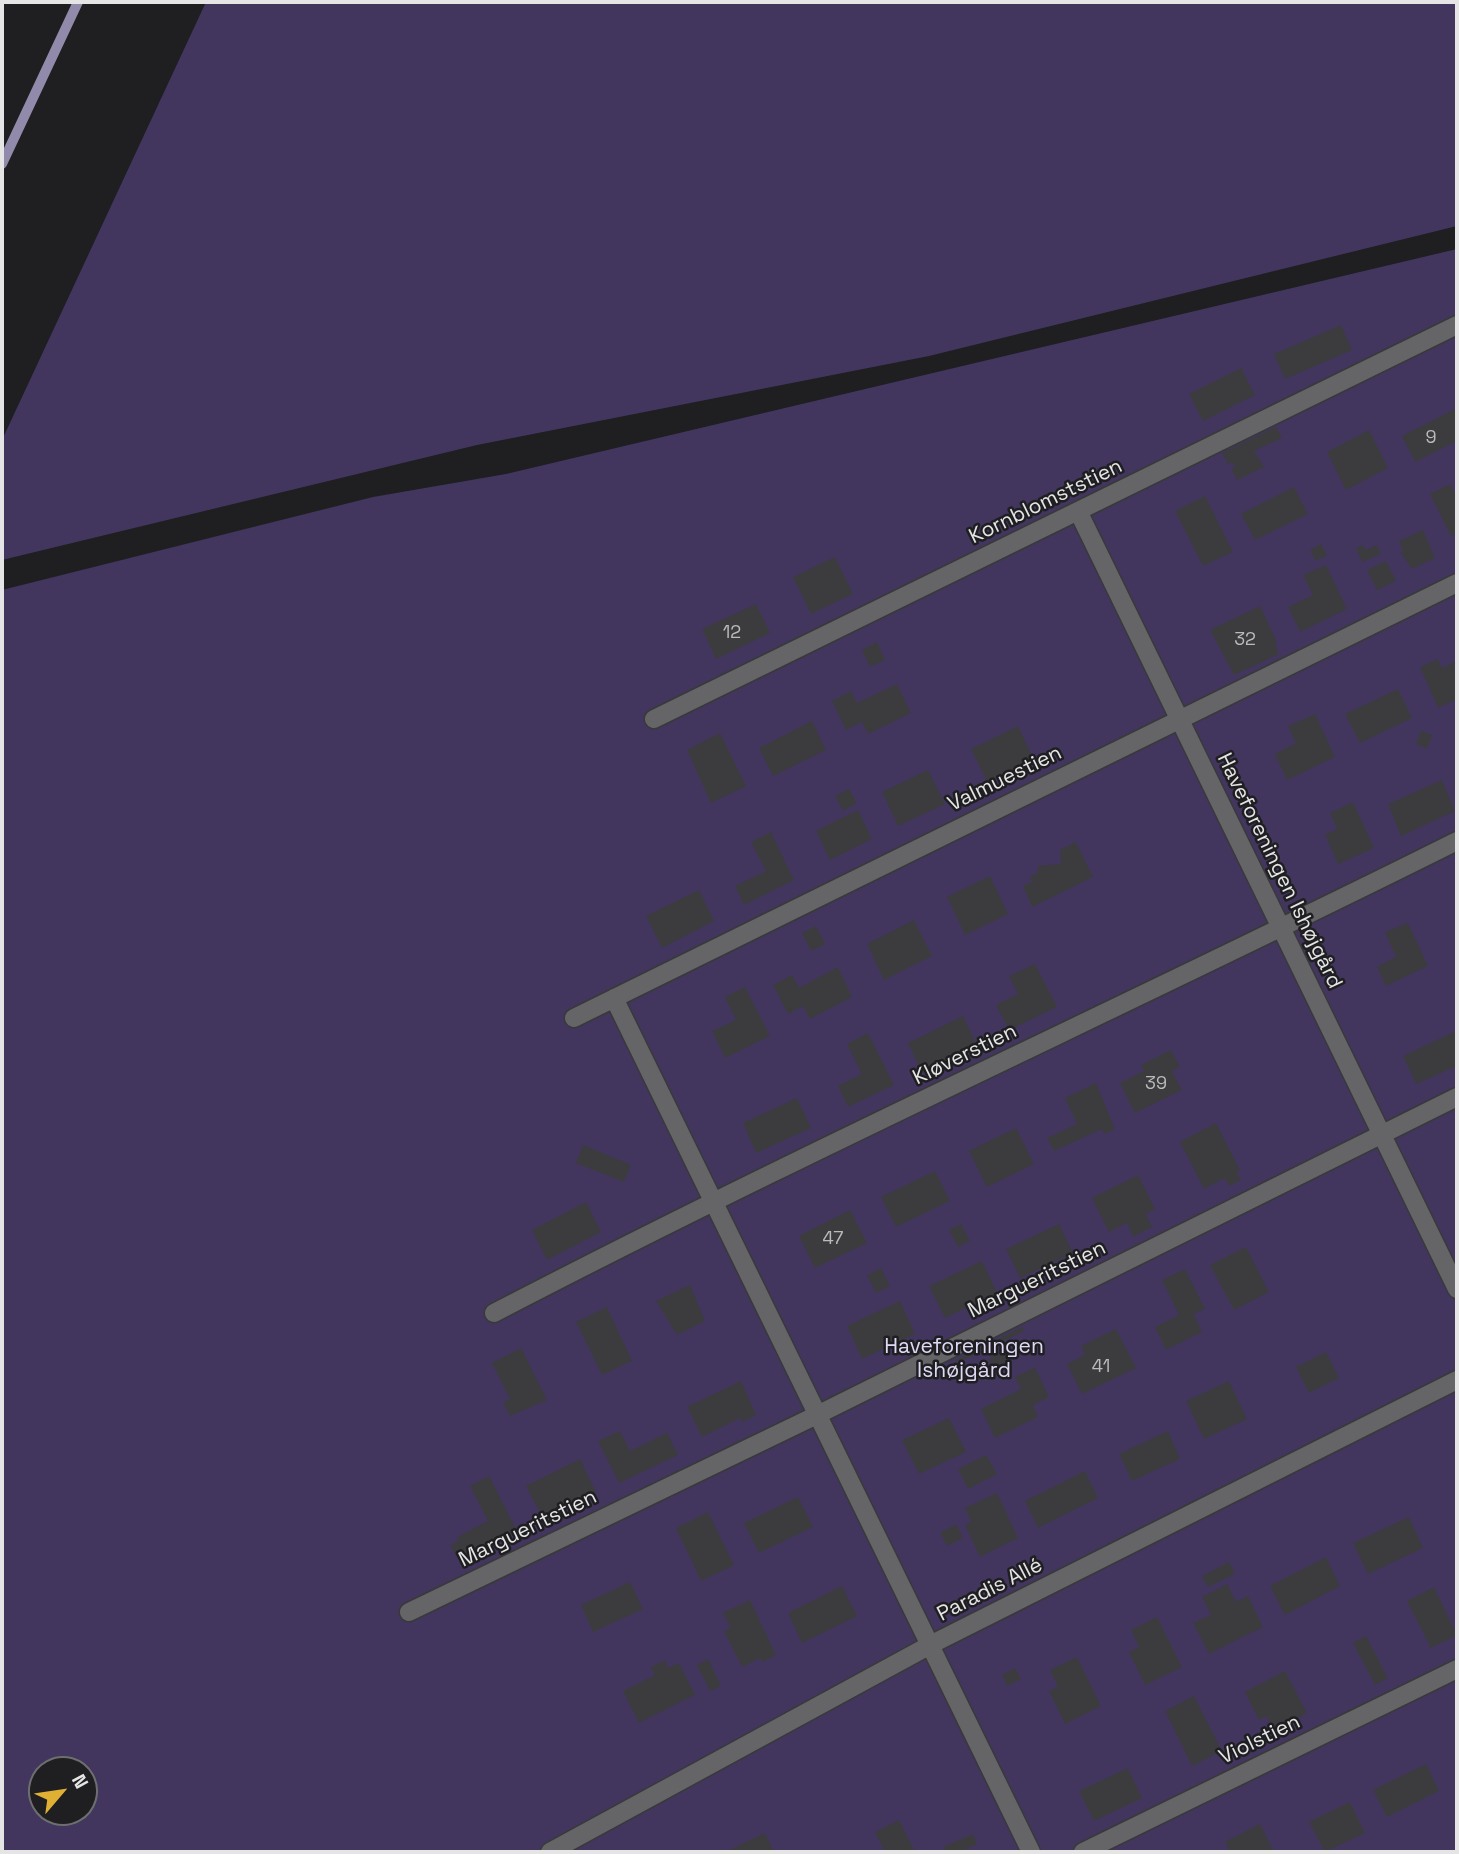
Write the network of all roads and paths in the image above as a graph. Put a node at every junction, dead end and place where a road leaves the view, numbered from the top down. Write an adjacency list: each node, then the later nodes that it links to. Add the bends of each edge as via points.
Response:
1 (1457, 325): 2 (lane, Kornblomststien)
2 (1078, 511): 4 (lane, Haveforeningen Ishøjgård); 5 (lane, Kornblomststien)
3 (1457, 583): 4 (lane, Valmuestien)
4 (1180, 718): 7 (lane, Haveforeningen Ishøjgård); 8 (lane, Valmuestien)
5 (654, 719)
6 (1457, 841): 7 (lane, Kløverstien)
7 (1282, 929): 11 (lane, Haveforeningen Ishøjgård); 12 (lane, Kløverstien)
8 (614, 998): 9 (lane, Valmuestien); 12 (lane)
9 (574, 1018)
10 (1457, 1097): 11 (lane, Margueritstien)
11 (1382, 1134): 13 (lane, Haveforeningen Ishøjgård); 16 (lane, Margueritstien)
12 (712, 1201): 14 (lane, Kløverstien); 16 (lane)
13 (1457, 1289)
14 (494, 1313)
15 (1457, 1380): 18 (lane, Paradis Allé)
16 (817, 1415): 17 (lane, Margueritstien); 18 (lane)
17 (409, 1612)
18 (932, 1644): 20 (lane, Paradis Allé); 21 (lane)
19 (1457, 1669): 22 (lane, Violstien)
20 (550, 1852)
21 (1031, 1852)
22 (1083, 1852)

